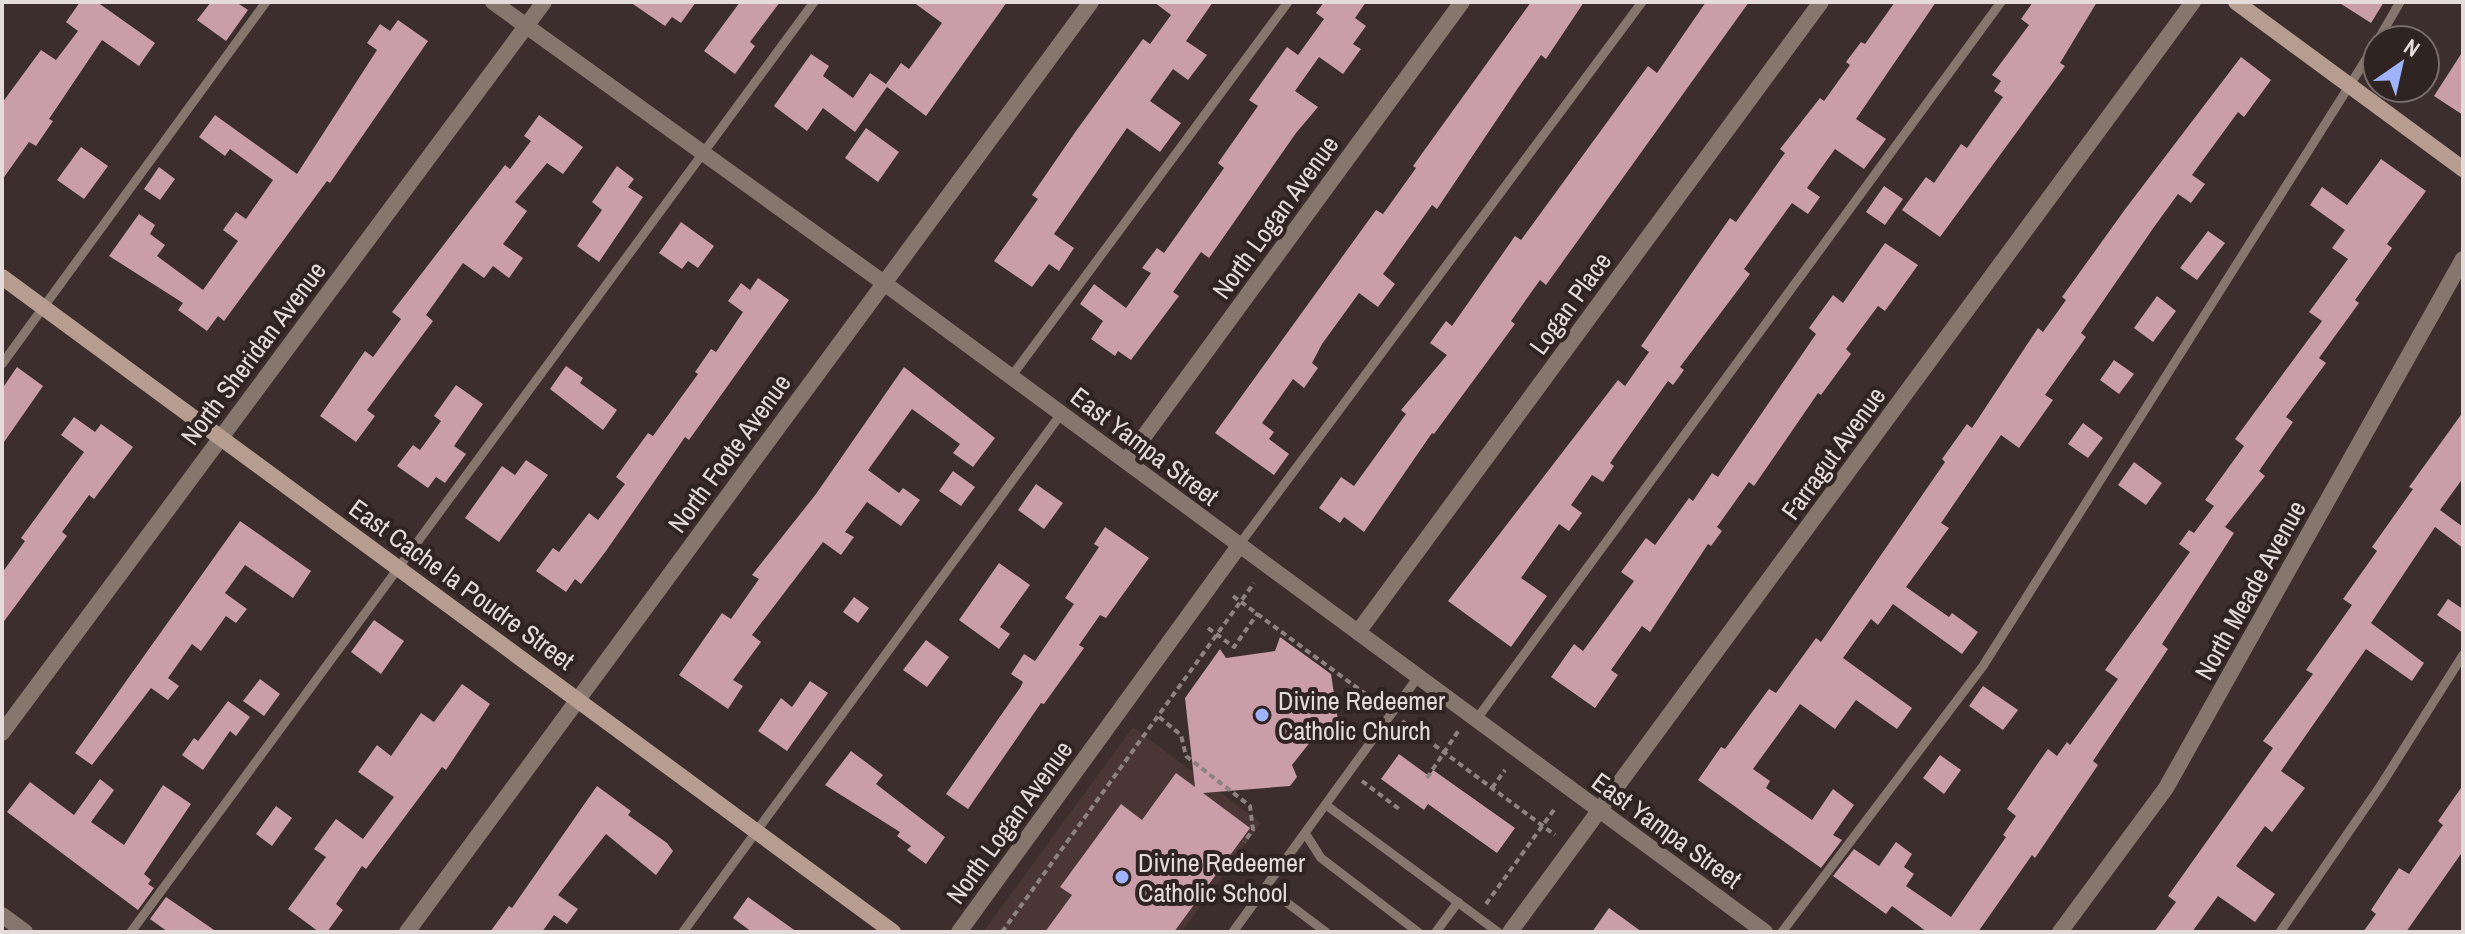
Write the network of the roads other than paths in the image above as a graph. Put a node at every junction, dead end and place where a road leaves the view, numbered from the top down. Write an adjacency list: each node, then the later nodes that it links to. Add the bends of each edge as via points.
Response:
1 (266, 2): 23 (lane)
2 (493, 2): 15 (street, East Yampa Street)
3 (544, 2): 15 (street, North Sheridan Avenue)
4 (814, 2): 18 (lane)
5 (1091, 2): 22 (street, North Foote Avenue)
6 (1288, 2): 25 (lane)
7 (1462, 2): 28 (street, North Logan Avenue)
8 (1642, 2): 29 (lane)
9 (1821, 2): 31 (street, Logan Place)
10 (2001, 2): 35 (lane)
11 (2193, 2): 38 (street, Farragut Avenue)
12 (2236, 2): 17 (street)
13 (2400, 2): 14 (lane)
14 (2388, 24)
15 (526, 25): 18 (street, East Yampa Street); 27 (street, North Sheridan Avenue)
16 (2361, 71): 17 (lane)
17 (2352, 87): 19 (street); 58 (lane, via 1983,666)
18 (702, 152): 22 (street, East Yampa Street); 30 (lane)
19 (2463, 169)
20 (2463, 259): 59 (street, North Meade Avenue, via 2166,788)
21 (2, 277): 23 (street, East Cache la Poudre Street)
22 (884, 283): 25 (street, East Yampa Street); 34 (street, North Foote Avenue)
23 (44, 307): 24 (lane); 27 (street, East Cache la Poudre Street)
24 (2, 364)
25 (1011, 377): 26 (street, East Yampa Street)
26 (1061, 414): 28 (street, East Yampa Street); 39 (lane)
27 (220, 437): 30 (street, East Cache la Poudre Street); 36 (street, North Sheridan Avenue)
28 (1126, 461): 29 (street, East Yampa Street)
29 (1239, 546): 31 (street, East Yampa Street); 50 (street, North Logan Avenue)
30 (399, 568): 34 (street, East Cache la Poudre Street); 46 (lane)
31 (1358, 632): 33 (street, East Yampa Street)
32 (2463, 655): 60 (lane)
33 (1418, 677): 35 (street, East Yampa Street); 37 (lane)
34 (578, 698): 39 (street, East Cache la Poudre Street); 47 (street, North Foote Avenue)
35 (1473, 718): 38 (street, East Yampa Street)
36 (2, 733)
37 (1326, 805): 40 (lane); 42 (lane)
38 (1600, 810): 56 (street, Farragut Avenue); 57 (street, East Yampa Street)
39 (757, 831): 48 (lane); 49 (street, East Cache la Poudre Street)
40 (1305, 833): 41 (lane); 53 (lane, via 1321,858)
41 (1266, 887): 44 (lane); 52 (lane)
42 (1458, 902): 54 (lane); 55 (lane)
43 (2, 915): 45 (street)
44 (1236, 928): 51 (lane)
45 (25, 932)
46 (131, 932)
47 (407, 932)
48 (683, 932)
49 (893, 932)
50 (959, 932)
51 (1248, 932)
52 (1326, 932)
53 (1418, 932)
54 (1436, 932)
55 (1498, 932)
56 (1510, 932)
57 (1765, 932)
58 (1782, 932)
59 (2060, 932)
60 (2280, 932)

